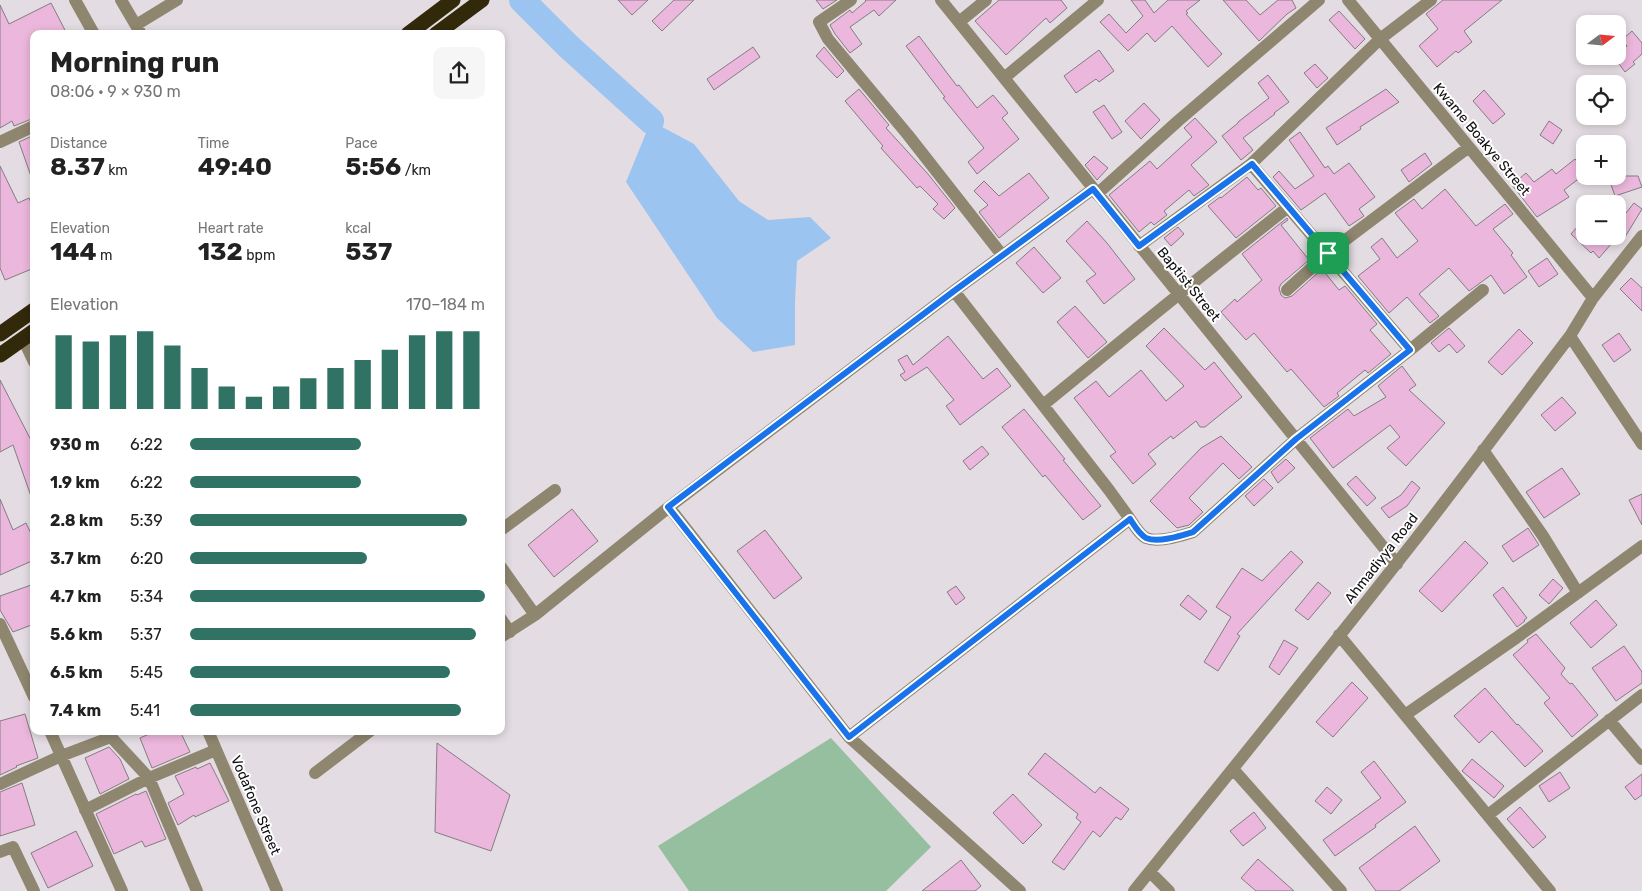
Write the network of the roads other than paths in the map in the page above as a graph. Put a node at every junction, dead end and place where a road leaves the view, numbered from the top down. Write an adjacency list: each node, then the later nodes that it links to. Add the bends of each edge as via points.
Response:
1 (75, 0): 16 (street)
2 (121, 0): 15 (street)
3 (176, 0): 15 (street)
4 (453, 0): 13 (highway)
5 (482, 0): 19 (highway)
6 (851, 0): 31 (street, via 819,22 828,40)
7 (941, 0): 14 (street, Baptist Street)
8 (986, 0): 14 (street)
9 (1098, 0): 21 (street)
10 (1319, 0): 26 (street)
11 (1348, 0): 20 (street, Kwame Boakye Street)
12 (1431, 0): 20 (street)
13 (431, 16): 17 (highway); 18 (highway)
14 (959, 22): 21 (street, Baptist Street)
15 (139, 29)
16 (92, 30)
17 (413, 30)
18 (437, 30)
19 (441, 30)
20 (1380, 39): 24 (street, Kwame Boakye Street); 25 (street)
21 (1004, 78): 26 (street, Baptist Street)
22 (30, 128): 23 (street)
23 (0, 142)
24 (1469, 147): 30 (street); 36 (street, Kwame Boakye Street)
25 (1252, 164): 27 (street); 29 (street)
26 (1095, 192): 29 (street, Baptist Street); 31 (street)
27 (1288, 208): 30 (street); 35 (street)
28 (1642, 236): 36 (street, Ahmadiyya Road)
29 (1139, 246): 35 (street, Baptist Street)
30 (1328, 253): 32 (street); 41 (street)
31 (1002, 256): 34 (street)
32 (1287, 290)
33 (1483, 290): 41 (street)
34 (954, 291): 43 (street); 48 (street)
35 (1178, 295): 43 (street); 44 (street, Baptist Street)
36 (1593, 298): 40 (street, Ahmadiyya Road)
37 (30, 313): 38 (highway)
38 (0, 334)
39 (28, 335): 42 (highway)
40 (1570, 336): 45 (street); 46 (street, Ahmadiyya Road)
41 (1410, 350): 44 (street)
42 (0, 356)
43 (1043, 405): 49 (street)
44 (1296, 439): 49 (street, via 1193,532 1175,538 1146,538); 52 (street, Baptist Street)
45 (1642, 444)
46 (1483, 450): 52 (street, Ahmadiyya Road); 54 (street)
47 (555, 490): 50 (street)
48 (668, 507): 55 (street); 66 (street)
49 (1130, 519): 66 (street)
50 (505, 527)
51 (1642, 546): 54 (street)
52 (1397, 564): 58 (street, Ahmadiyya Road)
53 (505, 573): 55 (street)
54 (1578, 593): 61 (street)
55 (535, 615): 57 (street)
56 (0, 624): 59 (street)
57 (505, 634)
58 (1339, 635): 61 (street); 70 (street, Ahmadiyya Road)
59 (30, 688)
60 (1642, 695): 62 (street)
61 (1405, 715): 75 (street)
62 (1609, 720): 69 (street); 75 (street)
63 (52, 735): 68 (street)
64 (210, 735): 67 (street, Vodafone Street)
65 (365, 735): 71 (street)
66 (849, 737): 82 (street)
67 (216, 750): 72 (street); 81 (street, Vodafone Street)
68 (62, 756): 72 (street, via 111,737); 73 (street); 74 (street)
69 (1642, 759)
70 (1233, 769): 77 (street, Ahmadiyya Road); 85 (street)
71 (315, 773)
72 (149, 778): 74 (street); 78 (street)
73 (0, 784)
74 (85, 810): 80 (street)
75 (1488, 815): 86 (street)
76 (0, 852): 79 (street, via 13,847)
77 (1150, 872): 83 (street, Ahmadiyya Road); 84 (street)
78 (194, 890)
79 (34, 891)
80 (122, 891)
81 (276, 891)
82 (1020, 891)
83 (1134, 891)
84 (1169, 891)
85 (1341, 891)
86 (1550, 891)

